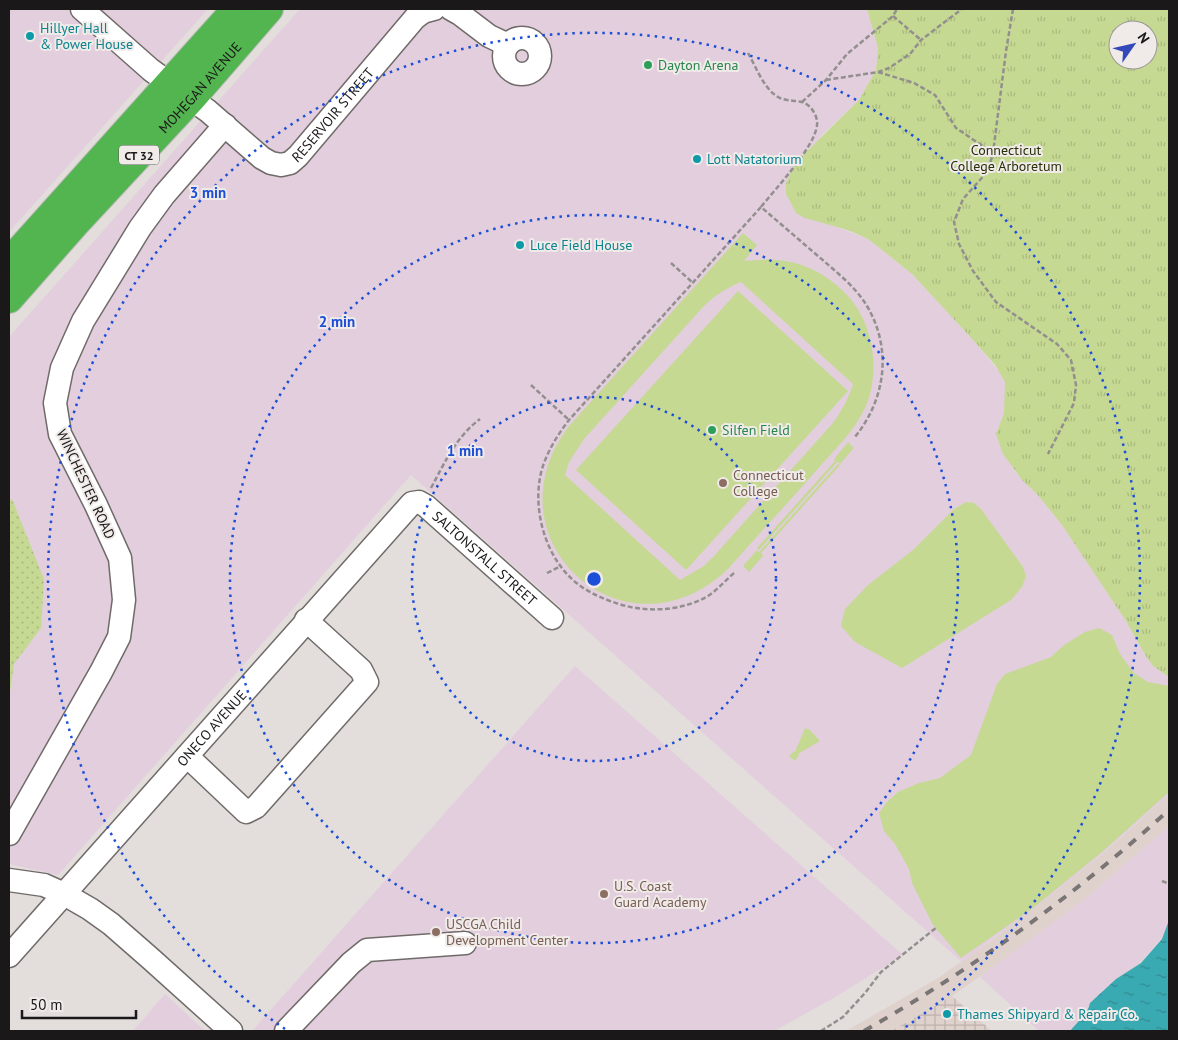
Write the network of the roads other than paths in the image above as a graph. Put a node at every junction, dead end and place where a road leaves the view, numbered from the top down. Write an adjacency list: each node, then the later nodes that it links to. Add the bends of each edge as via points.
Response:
1 (82, 9): 7 (street, RESERVOIR STREET, via 151,70)
2 (236, 9): 7 (highway, MOHEGAN AVENUE / CT 32)
3 (268, 9): 7 (highway, MOHEGAN AVENUE / CT 32)
4 (434, 9): 8 (street, RESERVOIR STREET, via 415,18 290,163 277,165 268,162)
5 (451, 9): 6 (street, via 489,36)
6 (508, 45)
7 (180, 91): 8 (street, RESERVOIR STREET); 9 (highway, MOHEGAN AVENUE / CT 32); 10 (highway, MOHEGAN AVENUE / CT 32, via 75,224)
8 (225, 125): 15 (street, WINCHESTER ROAD, via 140,228 82,321 62,368 56,403 60,434 120,558 124,600 119,637)
9 (9, 262)
10 (9, 299)
11 (419, 502): 12 (street, SALTONSTALL STREET); 13 (street, ONECO AVENUE, via 409,505)
12 (552, 618)
13 (306, 620): 14 (street, ONECO AVENUE); 14 (street, via 361,670 367,682 263,800 246,812)
14 (187, 756): 17 (street, ONECO AVENUE)
15 (9, 834)
16 (9, 880): 17 (street, via 44,884)
17 (64, 894): 19 (street, ONECO AVENUE); 20 (street, via 111,924)
18 (465, 943): 21 (street, via 367,950)
19 (9, 956)
20 (231, 1031)
21 (286, 1031)

